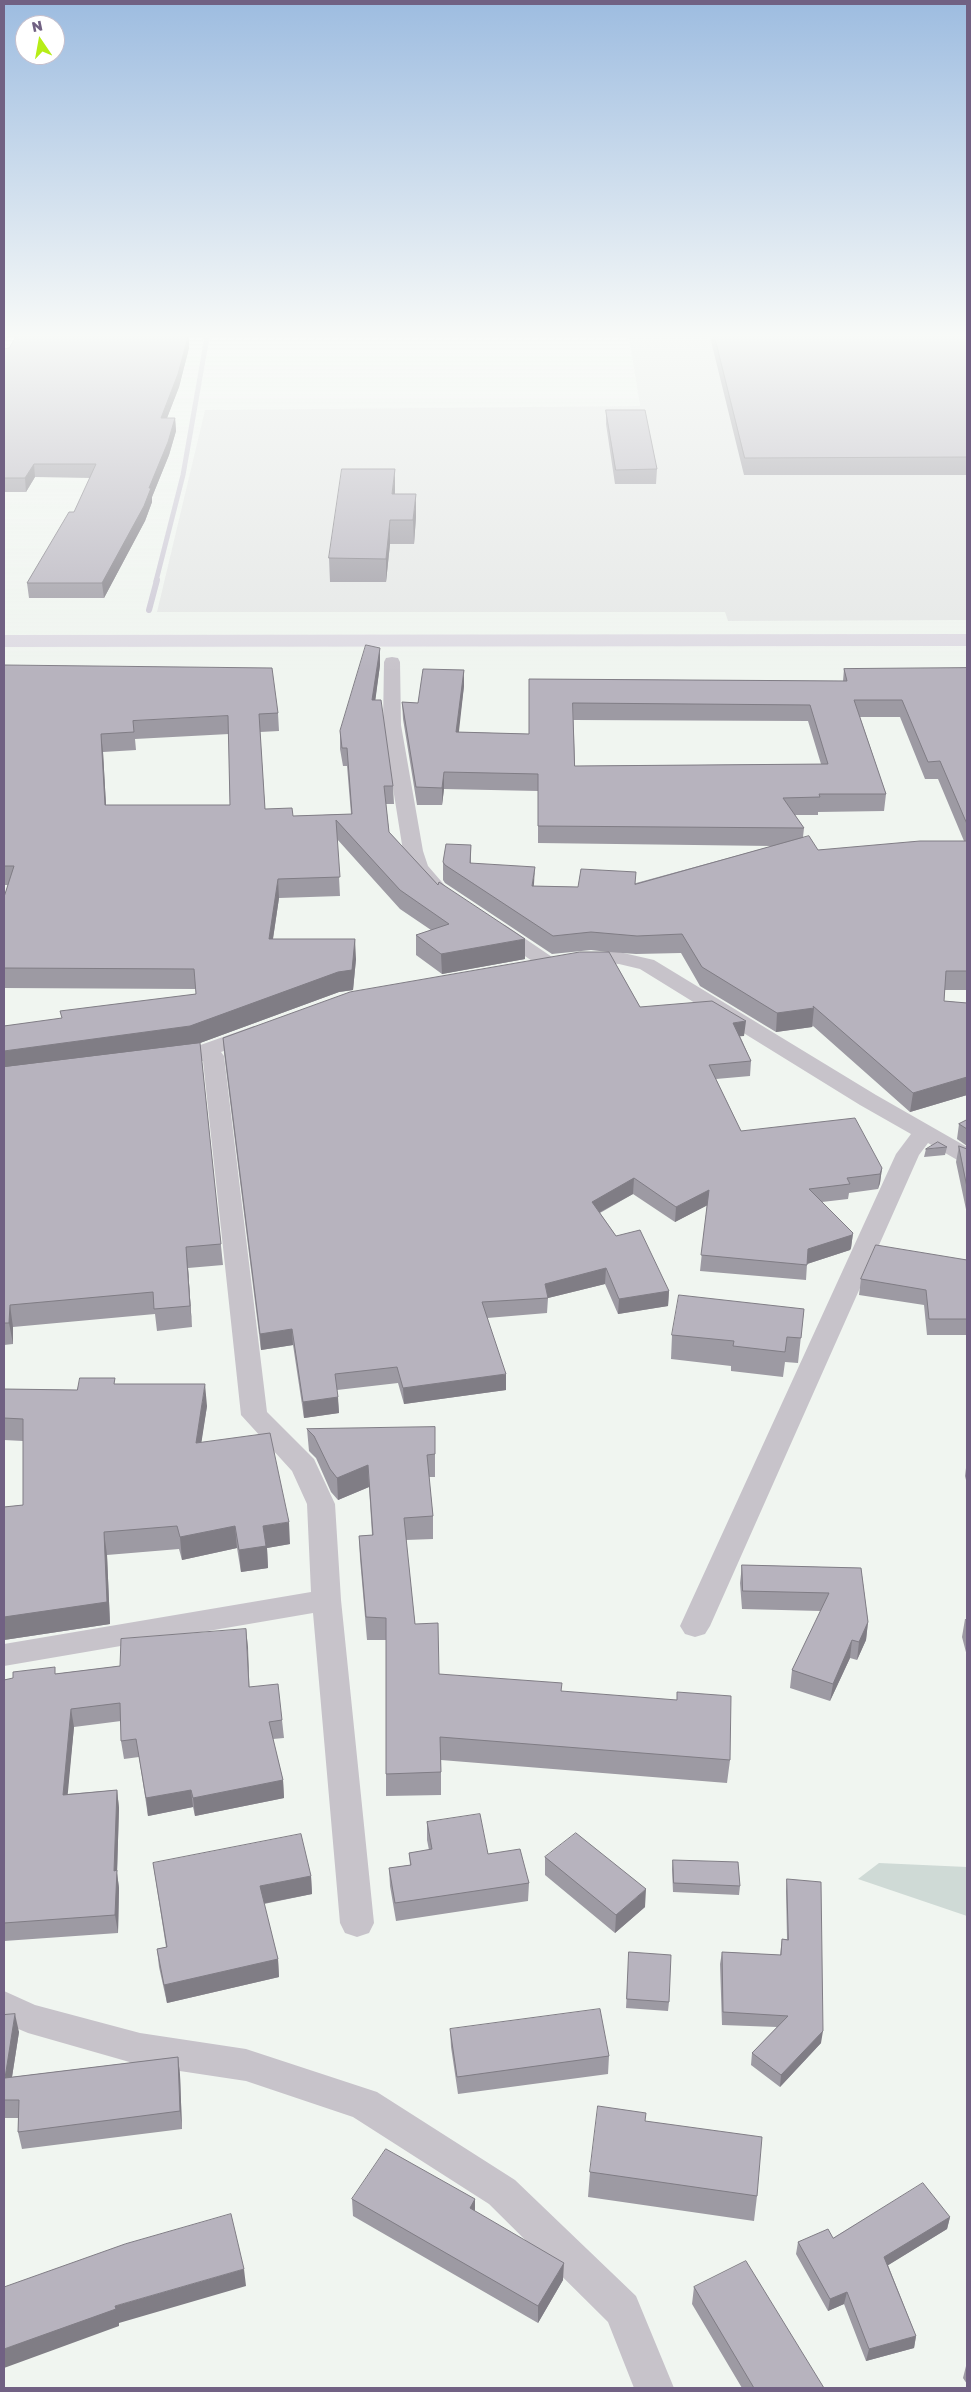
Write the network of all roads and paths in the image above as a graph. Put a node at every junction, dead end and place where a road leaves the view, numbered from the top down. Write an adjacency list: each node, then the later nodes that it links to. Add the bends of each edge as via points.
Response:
1 (967, 640): 2 (main road)
2 (4, 641)
3 (392, 662): 4 (street, via 392,725 413,851 419,868 437,888)
4 (453, 898)
5 (485, 920): 6 (street)
6 (548, 963): 7 (street); 11 (street, via 609,958 647,964)
7 (520, 968)
8 (271, 1025): 9 (street)
9 (197, 1054): 10 (street); 13 (street, via 213,1056 254,1415 304,1466 321,1504)
10 (146, 1063)
11 (924, 1132): 12 (street); 14 (street, via 908,1154)
12 (967, 1156)
13 (326, 1600): 15 (street); 16 (street)
14 (695, 1626)
15 (4, 1655)
16 (357, 1923)
17 (4, 2006): 18 (street, via 28,2018 140,2050 246,2065 364,2104 502,2192 594,2282 622,2310)
18 (654, 2388)

